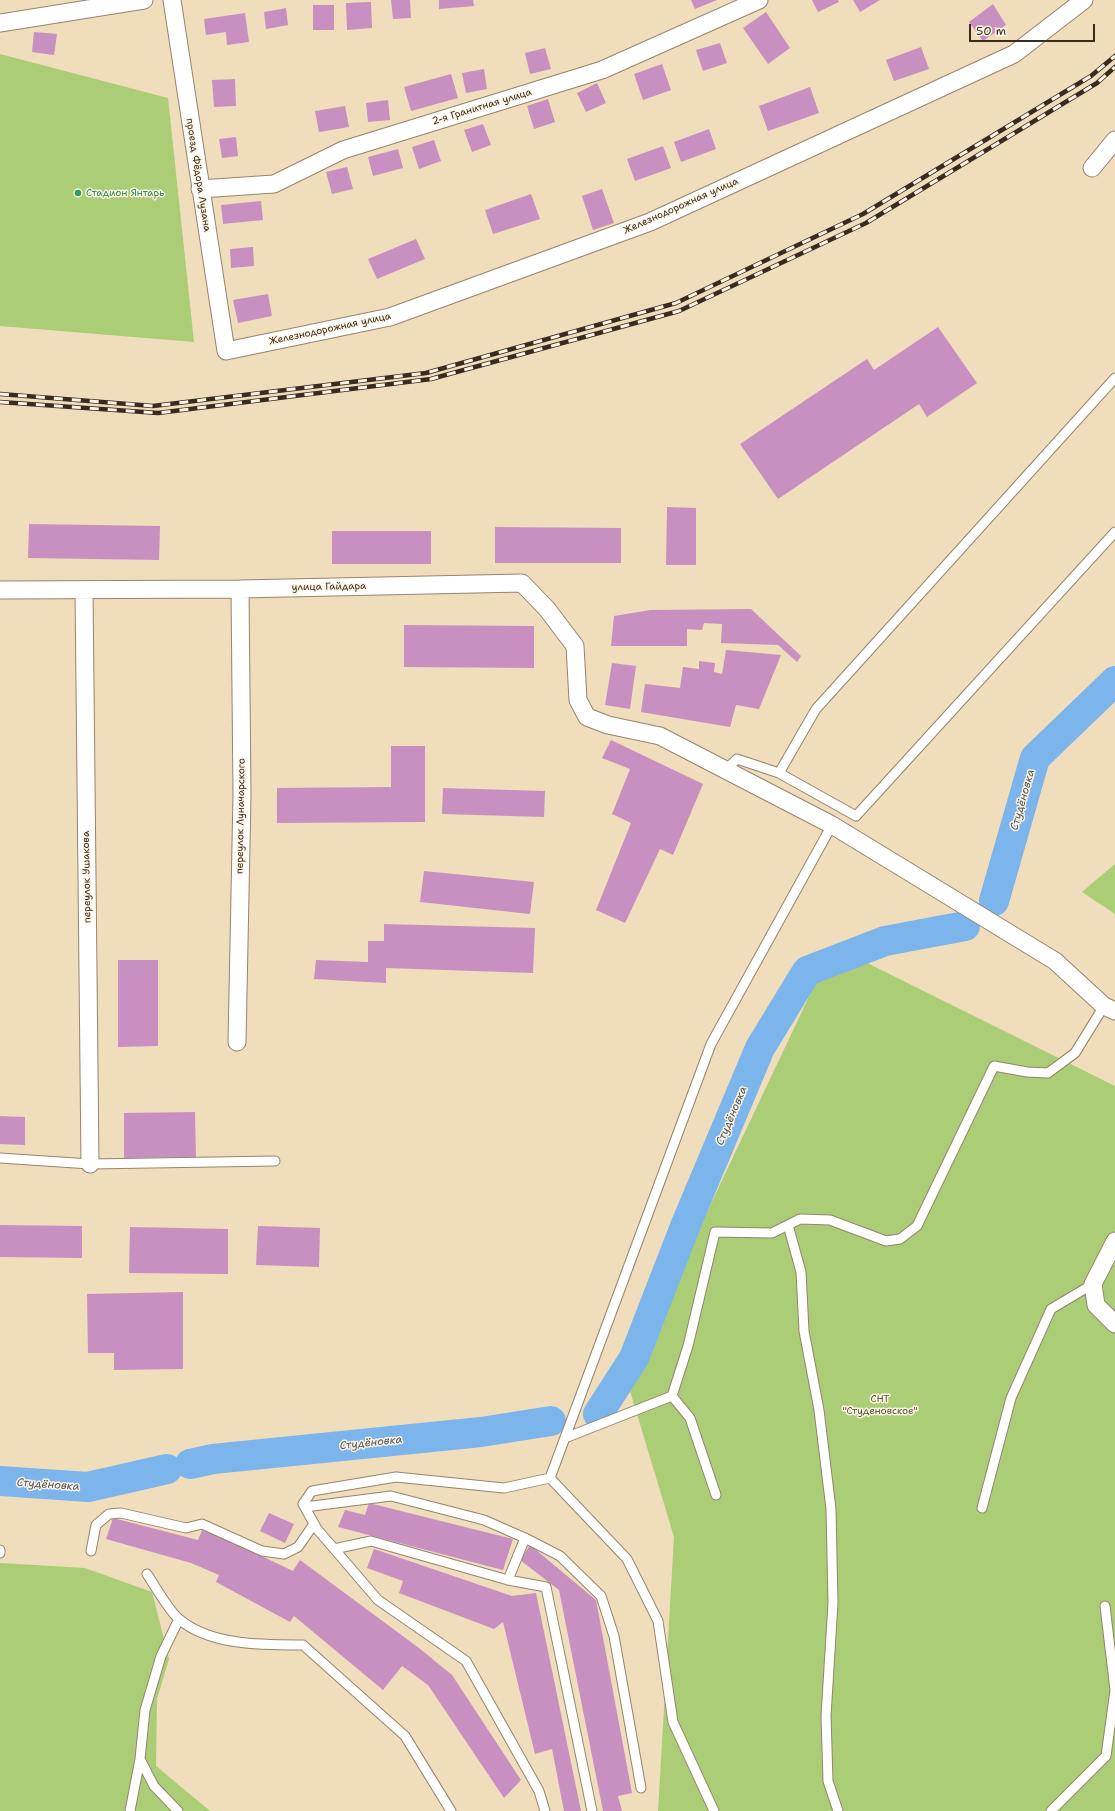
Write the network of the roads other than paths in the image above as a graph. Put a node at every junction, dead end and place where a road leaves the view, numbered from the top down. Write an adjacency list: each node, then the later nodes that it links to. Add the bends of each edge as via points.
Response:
1 (144, 0): 5 (street)
2 (172, 0): 8 (street, проезд Фёдора Лузана)
3 (759, 0): 8 (street, 2-я Гранитная улица, via 602,70 343,150 274,184)
4 (1084, 0): 9 (street, Железнодорожная улица, via 1014,54 650,222 390,317)
5 (0, 23)
6 (1115, 140): 7 (street)
7 (1092, 168)
8 (200, 188): 9 (street, проезд Фёдора Лузана)
9 (226, 350)
10 (1115, 378): 16 (lane, via 816,709)
11 (1115, 532): 16 (lane, via 856,816)
12 (240, 589): 14 (street, улица Гайдара); 15 (street, улица Гайдара, via 522,583 547,609 575,646 578,700 587,717 608,725 660,736); 19 (street, переулок Луначарского, via 242,795)
13 (0, 590): 14 (street, улица Гайдара)
14 (84, 590): 22 (street, переулок Ушакова)
15 (725, 770): 16 (lane, via 736,759); 17 (street)
16 (779, 773)
17 (832, 825): 18 (street, via 1055,961); 28 (lane, via 711,1044)
18 (1110, 1008): 23 (lane, via 1075,1053 1048,1073 994,1066 917,1226 900,1239 886,1241 830,1220 800,1218)
19 (237, 1042)
20 (0, 1158): 22 (lane)
21 (275, 1161): 22 (lane)
22 (90, 1164)
23 (788, 1225): 27 (lane, via 772,1233 715,1232 688,1346); 49 (lane, via 801,1272 804,1331 819,1410 831,1509 833,1603 826,1716 828,1781)
24 (1115, 1241): 25 (street)
25 (1093, 1284): 26 (street, via 1096,1305); 32 (lane, via 1051,1309 1011,1398)
26 (1115, 1324)
27 (672, 1396): 28 (lane); 30 (lane, via 690,1418)
28 (564, 1438): 29 (lane)
29 (550, 1478): 31 (lane, via 504,1488 396,1477 312,1491 303,1504); 48 (lane, via 627,1559 658,1621 673,1722)
30 (716, 1495)
31 (305, 1507): 33 (lane); 34 (lane, via 391,1496 484,1520)
32 (982, 1508)
33 (314, 1524): 35 (lane); 36 (lane, via 298,1547 284,1554 262,1551 202,1524 186,1528 121,1513 109,1514 96,1525)
34 (525, 1538): 38 (lane); 42 (lane, via 560,1556 601,1596 614,1636)
35 (334, 1549): 38 (lane, via 371,1541); 46 (lane, via 378,1600 466,1661 540,1791)
36 (91, 1551)
37 (147, 1574): 40 (lane)
38 (508, 1580): 47 (lane, via 546,1587)
39 (1105, 1606): 50 (lane, via 1115,1690 1106,1756)
40 (179, 1619): 41 (lane, via 161,1656 146,1710); 45 (lane, via 211,1638 271,1645 303,1645 405,1736)
41 (140, 1759): 43 (lane); 44 (lane, via 154,1786)
42 (641, 1788)
43 (130, 1811)
44 (178, 1811)
45 (451, 1811)
46 (545, 1811)
47 (592, 1811)
48 (714, 1811)
49 (838, 1811)
50 (1051, 1811)

